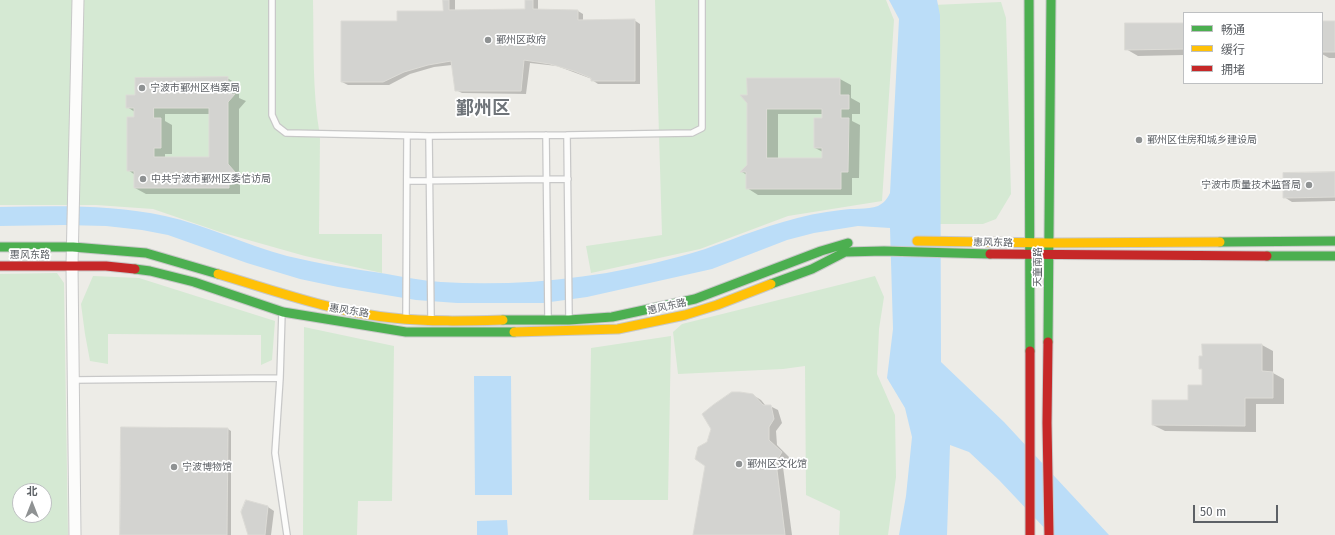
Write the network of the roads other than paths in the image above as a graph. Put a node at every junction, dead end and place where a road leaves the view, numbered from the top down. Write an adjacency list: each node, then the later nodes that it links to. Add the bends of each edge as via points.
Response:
1 (78, 0): 20 (street)
2 (272, 0): 8 (lane, via 272,114 277,126 286,133)
3 (702, 0): 7 (lane, via 702,128 692,133)
4 (1029, 0): 17 (street)
5 (1051, 0): 18 (street, 天童南路)
6 (546, 135): 7 (lane); 9 (lane); 10 (lane)
7 (567, 135): 11 (lane)
8 (407, 136): 9 (lane); 12 (lane)
9 (429, 136): 13 (lane)
10 (547, 179): 11 (lane); 13 (lane); 28 (lane)
11 (568, 179): 29 (lane)
12 (407, 181): 13 (lane); 27 (lane)
13 (430, 181): 30 (lane)
14 (907, 240): 17 (street, 惠风东路)
15 (854, 241): 29 (street, 惠风东路, via 821,250 695,299 612,317)
16 (1335, 241): 18 (street, 惠风东路)
17 (1029, 243): 18 (street, 惠风东路); 21 (street)
18 (1049, 243): 22 (street, 天童南路)
19 (0, 247): 20 (street, 惠风东路)
20 (73, 247): 24 (street); 27 (street, 惠风东路, via 146,253 334,308)
21 (1029, 254): 22 (street, 惠风东路); 34 (street, 惠风东路, via 884,250 845,252 812,269 685,315 618,329); 37 (street)
22 (1049, 255): 23 (street, 惠风东路); 40 (street, 天童南路)
23 (1335, 256)
24 (72, 265): 25 (street, 惠风东路); 26 (street, 惠风东路, via 150,271 194,282); 36 (street)
25 (0, 266)
26 (282, 312): 31 (street, 惠风东路); 35 (lane)
27 (406, 319): 30 (street, 惠风东路); 31 (lane)
28 (548, 320): 29 (street, 惠风东路); 30 (street, 惠风东路); 33 (lane)
29 (570, 320): 34 (lane)
30 (431, 321): 32 (lane)
31 (406, 332): 32 (street, 惠风东路)
32 (432, 332): 33 (street, 惠风东路)
33 (548, 332): 34 (street, 惠风东路)
34 (570, 332)
35 (280, 378): 36 (lane); 39 (lane, via 275,453)
36 (73, 380): 38 (street)
37 (1030, 534)
38 (75, 535)
39 (287, 535)
40 (1049, 535)

